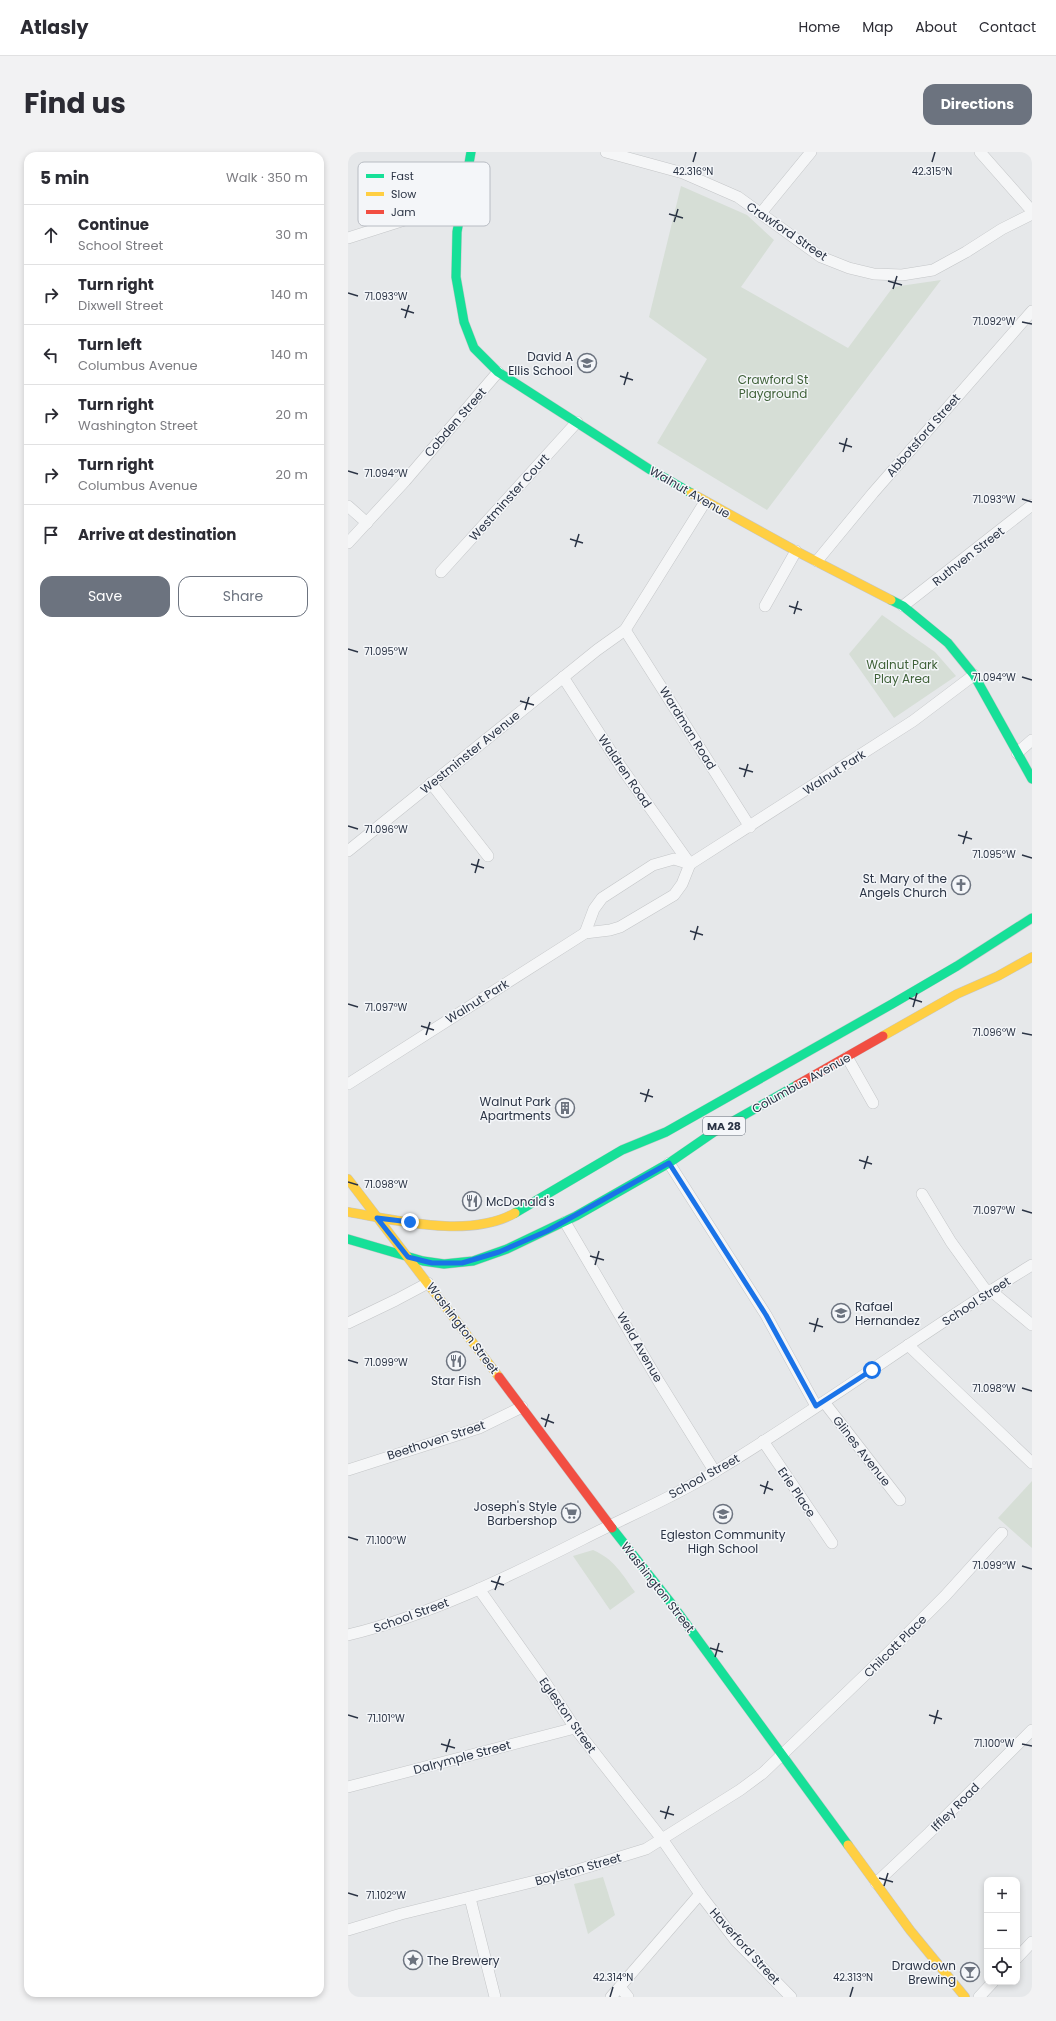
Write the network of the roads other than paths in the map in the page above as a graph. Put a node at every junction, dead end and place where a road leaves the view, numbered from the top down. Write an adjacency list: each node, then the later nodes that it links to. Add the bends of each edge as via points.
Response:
1 (471, 152): 5 (main road, Walnut Avenue)
2 (811, 152): 7 (street)
3 (613, 153): 7 (street, Crawford Street, via 683,173 738,197)
4 (983, 153): 6 (street)
5 (469, 162)
6 (1032, 212): 7 (street, Crawford Street, via 933,270 902,275 874,274 821,257)
7 (761, 213)
8 (386, 226): 10 (street)
9 (458, 226): 12 (main road, Walnut Avenue, via 456,277 464,322 474,348)
10 (348, 238)
11 (1032, 312): 20 (street, Abbotsford Street, via 873,493)
12 (498, 372): 13 (main road, Walnut Avenue); 17 (street, Cobden Street)
13 (576, 422): 14 (main road, Walnut Avenue); 21 (street, Westminster Court)
14 (705, 502): 19 (main road, Walnut Avenue); 24 (street, Westminster Avenue)
15 (348, 506): 17 (street)
16 (1032, 506): 23 (street, Ruthven Street)
17 (367, 523): 18 (street, Cobden Street)
18 (348, 543)
19 (796, 551): 20 (main road, Walnut Avenue); 22 (street)
20 (817, 561): 23 (main road, Walnut Avenue)
21 (441, 572)
22 (765, 606)
23 (903, 606): 25 (main road, Walnut Avenue, via 948,643)
24 (625, 630): 26 (street, Westminster Avenue); 31 (street, Wardman Road)
25 (974, 675): 28 (main road, Walnut Avenue); 31 (street, Walnut Park, via 913,721)
26 (563, 677): 30 (street, Westminster Avenue); 34 (street, Waldren Road)
27 (1032, 740): 28 (street)
28 (1017, 753): 29 (main road, Walnut Avenue)
29 (1032, 779)
30 (431, 783): 32 (street, Westminster Avenue); 33 (street)
31 (750, 827): 34 (street, Walnut Park)
32 (348, 851)
33 (488, 856)
34 (690, 864): 36 (street, Walnut Park, via 682,884 674,895 620,927); 36 (street, via 674,859 653,865 602,898 594,909)
35 (1032, 918): 45 (main road, Columbus Avenue / MA 28, via 958,966 837,1035 666,1132 622,1150 509,1216 486,1223 459,1226)
36 (586, 933): 39 (street, Walnut Park)
37 (1032, 957): 38 (main road, Columbus Avenue / MA 28, via 957,994)
38 (846, 1057): 40 (street); 41 (main road, Columbus Avenue / MA 28, via 714,1132)
39 (348, 1084)
40 (873, 1103)
41 (669, 1163): 46 (main road, Columbus Avenue / MA 28); 55 (street, Glines Avenue)
42 (348, 1179): 45 (main road, Washington Street)
43 (922, 1194): 51 (street, via 951,1242)
44 (348, 1212): 45 (main road, Columbus Avenue / MA 28)
45 (377, 1218): 48 (main road, Washington Street)
46 (565, 1222): 48 (main road, Columbus Avenue / MA 28, via 507,1249 467,1262 444,1264); 60 (street, Weld Avenue)
47 (348, 1239): 48 (main road, Columbus Avenue / MA 28)
48 (408, 1257): 50 (main road, Washington Street)
49 (1031, 1266): 51 (street, School Street)
50 (428, 1283): 52 (street); 56 (main road, Washington Street)
51 (988, 1291): 53 (street); 54 (street, School Street)
52 (348, 1323)
53 (1032, 1325)
54 (908, 1345): 55 (street, School Street); 58 (street)
55 (820, 1404): 57 (street, School Street); 61 (street, Glines Avenue)
56 (522, 1407): 59 (street, Beethoven Street, via 479,1428); 62 (main road, Washington Street)
57 (763, 1441): 60 (street, School Street); 64 (street, Erie Place)
58 (1032, 1463)
59 (348, 1470)
60 (715, 1472): 62 (street, School Street)
61 (900, 1500)
62 (610, 1525): 65 (street, School Street); 69 (main road, Washington Street, via 656,1582)
63 (1002, 1533): 69 (street, Chilcott Place, via 890,1652)
64 (832, 1543)
65 (478, 1589): 66 (street, School Street, via 422,1613); 67 (street, Egleston Street)
66 (348, 1635)
67 (575, 1728): 70 (street, Dalrymple Street); 71 (street, Egleston Street)
68 (1032, 1730): 72 (street, Iffley Road)
69 (782, 1754): 71 (street, Boylston Street, via 763,1773 740,1790); 72 (main road, Washington Street)
70 (348, 1787)
71 (662, 1839): 73 (street, Egleston Street); 74 (street, Boylston Street, via 646,1849 568,1873)
72 (876, 1883): 84 (main road, Washington Street)
73 (700, 1894): 79 (street); 83 (street, Haverford Street, via 736,1941)
74 (470, 1898): 75 (street, Boylston Street, via 401,1914); 80 (street)
75 (348, 1930)
76 (1032, 1942): 77 (street)
77 (1020, 1955)
78 (990, 1985): 85 (street)
79 (620, 1987): 81 (street); 82 (street)
80 (495, 1997)
81 (611, 1997)
82 (628, 1997)
83 (791, 1997)
84 (964, 1997)
85 (979, 1997)

